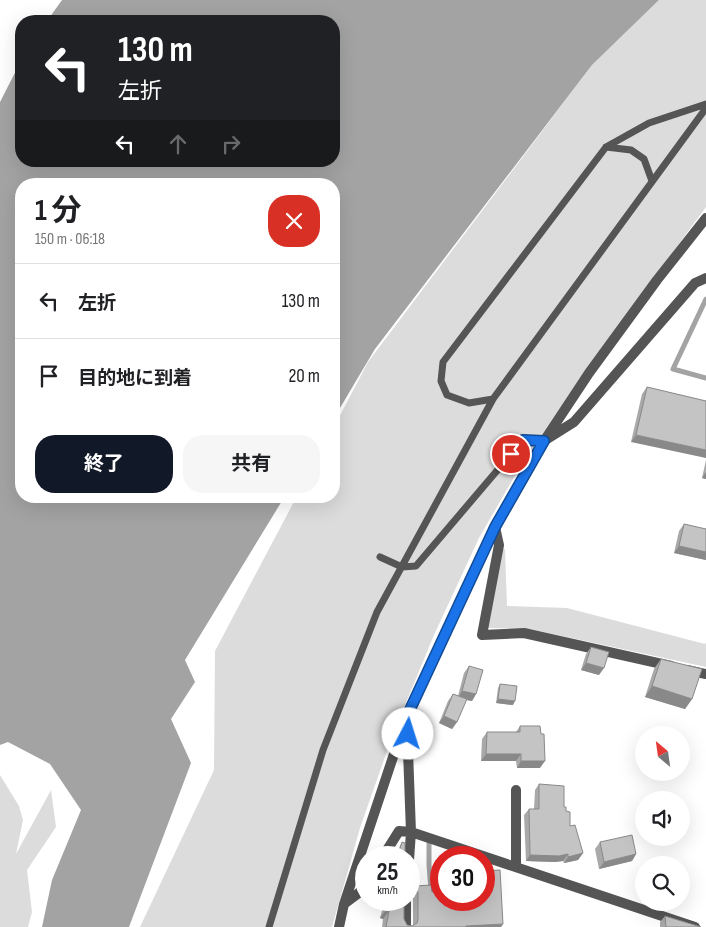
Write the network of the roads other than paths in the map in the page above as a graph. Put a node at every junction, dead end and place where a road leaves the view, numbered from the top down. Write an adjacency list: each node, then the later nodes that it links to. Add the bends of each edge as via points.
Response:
1 (706, 106): 2 (lane, via 649,123); 3 (lane)
2 (606, 147): 3 (lane, via 632,150 644,159); 6 (lane, via 443,362 441,381 446,395 469,403)
3 (652, 181): 6 (lane)
4 (706, 218): 7 (street, via 589,373)
5 (706, 278): 7 (street, via 695,283 574,422)
6 (493, 400): 10 (lane)
7 (544, 441): 8 (street); 10 (lane, via 523,440 416,566)
8 (495, 527): 11 (street, via 499,545 482,635 524,633); 12 (street)
9 (380, 557): 10 (lane)
10 (402, 566): 21 (lane, via 378,612 323,750)
11 (706, 674)
12 (407, 716): 14 (street); 19 (street)
13 (516, 790): 17 (street)
14 (411, 832): 15 (street, via 399,831); 16 (street); 17 (street)
15 (390, 846)
16 (410, 846)
17 (516, 867): 24 (street)
18 (355, 896): 19 (street)
19 (344, 904): 22 (street)
20 (406, 911): 23 (street)
21 (270, 927)
22 (339, 927)
23 (406, 927)
24 (696, 927)

